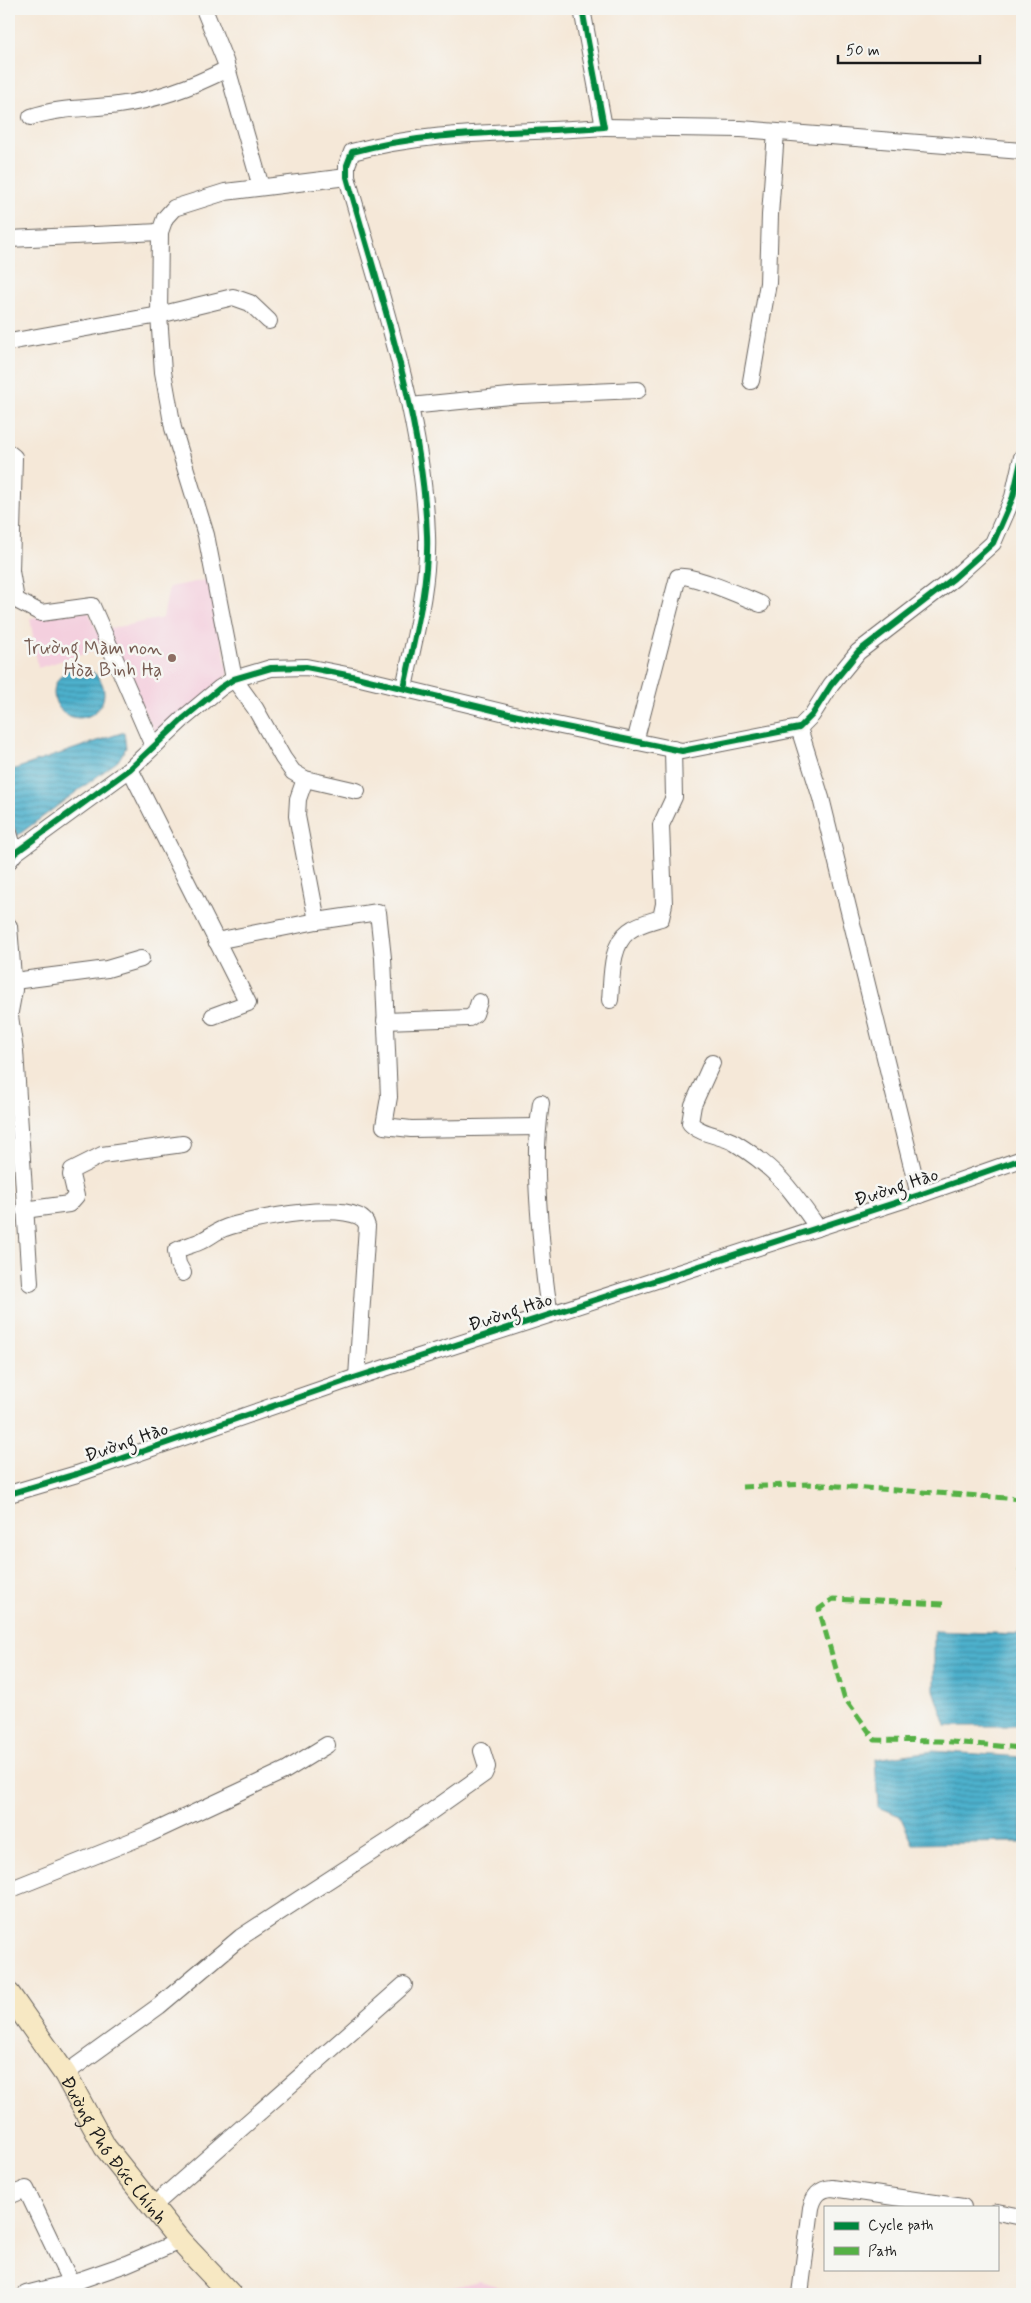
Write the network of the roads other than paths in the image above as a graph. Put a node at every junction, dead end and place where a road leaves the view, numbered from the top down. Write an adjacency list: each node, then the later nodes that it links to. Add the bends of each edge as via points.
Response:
1 (204, 9): 3 (street)
2 (582, 9): 5 (street)
3 (227, 69): 4 (street, via 192,87 136,102 48,111); 9 (street)
4 (31, 117)
5 (604, 127): 6 (street); 8 (street, via 432,137 381,144 352,152)
6 (776, 132): 7 (street); 15 (street, via 768,284)
7 (1022, 151)
8 (347, 177): 9 (street); 17 (street)
9 (260, 187): 10 (street, via 225,192 174,208 165,218)
10 (160, 232): 11 (street); 12 (street)
11 (9, 239)
12 (159, 315): 13 (street, via 233,297 250,303); 14 (street); 21 (street, via 163,372 173,428 206,535)
13 (270, 321)
14 (9, 342)
15 (751, 381)
16 (638, 390): 17 (street, via 520,395)
17 (410, 406): 22 (street, via 421,462 427,536 422,597)
18 (9, 452): 25 (street, via 14,457 11,571 16,600 41,613 92,606)
19 (1022, 457): 23 (street, via 1012,497 994,542 954,578 858,652)
20 (761, 604): 24 (street, via 683,575 678,577)
21 (234, 679): 22 (street, via 271,668 306,667); 25 (street); 28 (street, via 255,708 283,758 293,772)
22 (404, 688): 24 (street)
23 (799, 728): 26 (street, via 682,751); 47 (street, via 821,798)
24 (635, 742): 26 (street)
25 (153, 746): 27 (street)
26 (673, 749): 37 (street, via 674,797 662,825 662,918 628,931 618,946)
27 (130, 769): 31 (street); 34 (street)
28 (304, 779): 29 (street); 32 (street, via 297,816)
29 (357, 791)
30 (9, 833): 31 (street)
31 (12, 857)
32 (317, 921): 34 (street); 41 (street, via 378,912)
33 (9, 926): 36 (street)
34 (216, 941): 40 (street, via 248,1003)
35 (141, 959): 36 (street, via 108,969)
36 (14, 981): 39 (street)
37 (610, 1000)
38 (479, 1002): 41 (street, via 475,1014 469,1018)
39 (9, 1016): 48 (street, via 15,1059)
40 (213, 1016)
41 (385, 1021): 44 (street, via 389,1098 384,1126 411,1129)
42 (712, 1063): 49 (street, via 693,1105 690,1123 734,1143 769,1166 789,1187)
43 (541, 1103): 44 (street)
44 (538, 1126): 52 (street, via 537,1180)
45 (183, 1144): 48 (street, via 95,1158 72,1170 76,1196 69,1204)
46 (1022, 1159): 47 (street, Đường Hào)
47 (919, 1195): 49 (street, Đường Hào)
48 (24, 1210): 51 (street)
49 (818, 1228): 52 (street, Đường Hào)
50 (183, 1273): 53 (street, via 176,1251 227,1227 312,1211 348,1212 361,1216 367,1226)
51 (30, 1283)
52 (550, 1314): 53 (street, Đường Hào)
53 (357, 1377): 54 (street, Đường Hào)
54 (9, 1494)
55 (327, 1745): 57 (street, via 300,1763 183,1818)
56 (482, 1751): 60 (street, via 487,1766 484,1774 398,1835 241,1937 159,2006)
57 (9, 1890)
58 (404, 1986): 62 (street)
59 (9, 1994): 60 (main road, Đường Phó Đức Chính)
60 (65, 2074): 62 (main road, Đường Phó Đức Chính, via 105,2147)
61 (9, 2196): 67 (street, via 26,2189)
62 (153, 2206): 66 (main road, Đường Phó Đức Chính)
63 (956, 2206): 70 (street, via 832,2188 821,2190 813,2199 811,2208)
64 (998, 2212): 65 (street)
65 (1022, 2217)
66 (180, 2241): 67 (street); 69 (main road, Đường Phó Đức Chính)
67 (71, 2282): 68 (street)
68 (26, 2294)
69 (230, 2294)
70 (800, 2294)

